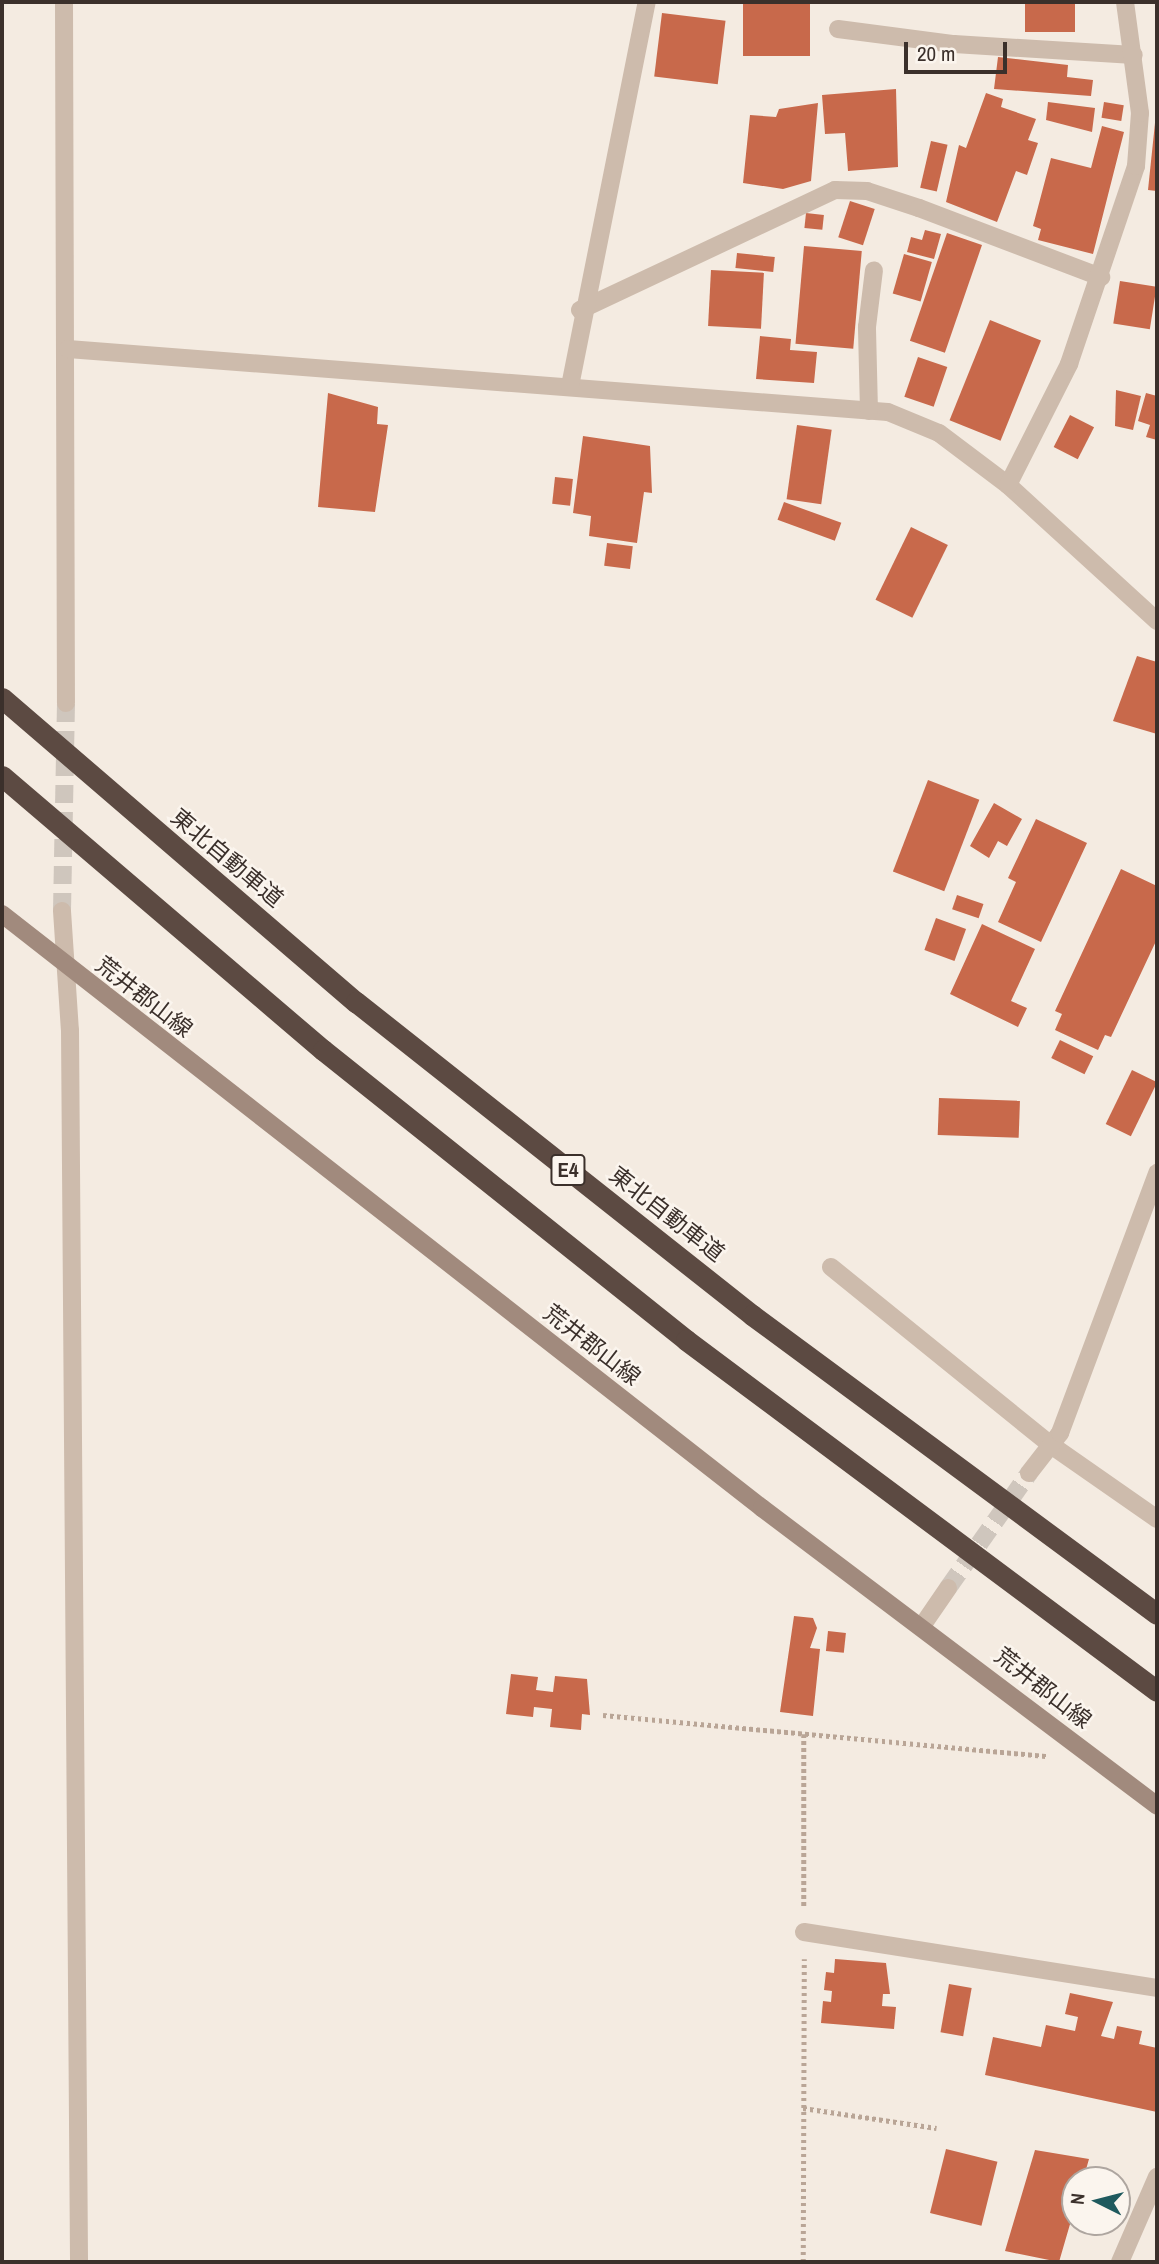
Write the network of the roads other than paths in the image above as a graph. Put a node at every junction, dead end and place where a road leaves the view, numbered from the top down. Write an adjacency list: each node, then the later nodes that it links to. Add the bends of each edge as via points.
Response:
1 (64, 2): 9 (street)
2 (646, 2): 8 (street, via 614,177)
3 (1125, 2): 5 (street)
4 (838, 29): 5 (street, via 954,44)
5 (1134, 55): 7 (street, via 1136,166)
6 (874, 270): 11 (street, via 867,327)
7 (1101, 277): 8 (street, via 919,208 867,191 835,190); 12 (street, via 1069,364)
8 (580, 310): 10 (street)
9 (68, 349): 10 (street); 15 (street)
10 (570, 386): 11 (street)
11 (869, 411): 12 (street, via 918,421)
12 (1008, 485): 13 (street)
13 (1157, 621)
14 (2, 698): 26 (highway, 東北自動車道 / E4, via 356,1002 752,1315)
15 (66, 703)
16 (2, 776): 28 (highway, E4, via 323,1050 686,1340)
17 (62, 911): 19 (street)
18 (2, 914): 19 (main road, 荒井郡山線)
19 (66, 967): 27 (main road, 荒井郡山線); 33 (street)
20 (1157, 1173): 22 (street)
21 (831, 1268): 22 (street)
22 (1051, 1445): 23 (street); 24 (street)
23 (1029, 1473)
24 (1157, 1518)
25 (948, 1588): 27 (street)
26 (1157, 1614)
27 (922, 1626): 29 (main road, 荒井郡山線)
28 (1157, 1691)
29 (1157, 1806)
30 (804, 1932): 31 (street)
31 (1157, 1988)
32 (1157, 2177): 34 (street)
33 (79, 2262)
34 (1119, 2262)

